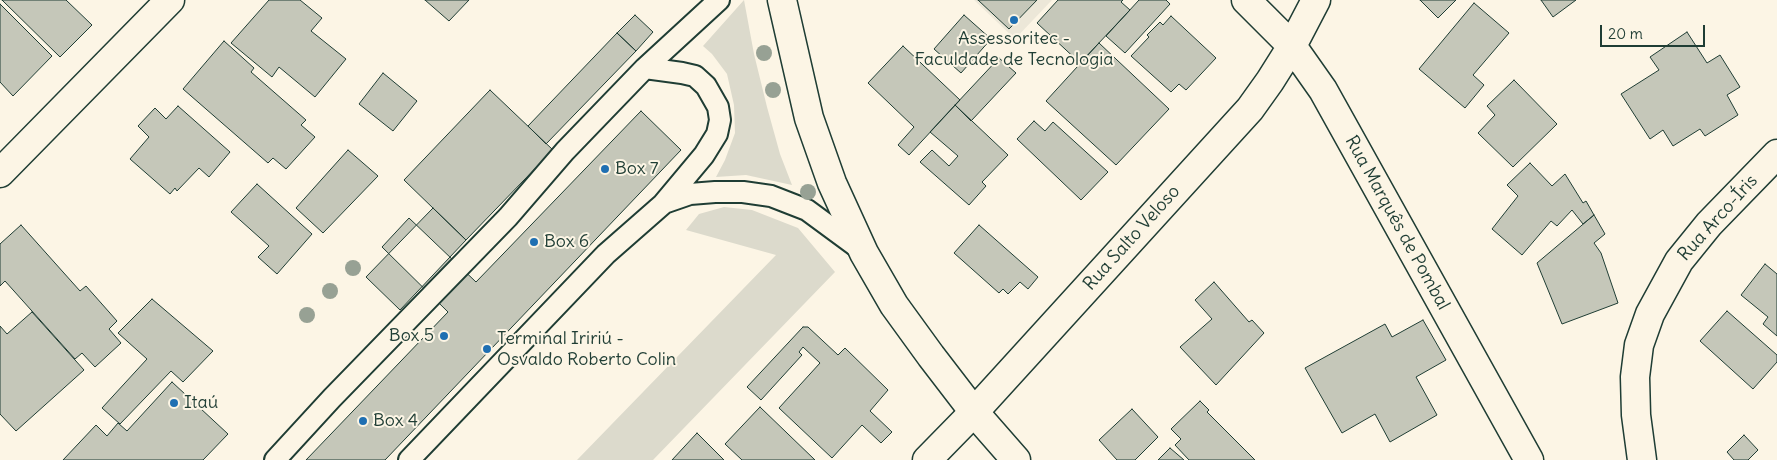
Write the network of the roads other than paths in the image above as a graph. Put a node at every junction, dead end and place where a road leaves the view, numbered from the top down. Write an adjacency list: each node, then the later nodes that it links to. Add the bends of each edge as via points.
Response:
1 (170, 0): 9 (street)
2 (719, 0): 7 (lane)
3 (782, 0): 11 (street, via 809,118 832,183)
4 (1246, 0): 6 (street, Rua Marquês de Pombal)
5 (1316, 0): 6 (street, Rua Salto Veloso)
6 (1292, 46): 12 (street, Rua Salto Veloso, via 1250,109); 17 (street, Rua Marquês de Pombal, via 1323,90)
7 (645, 68): 10 (lane, via 695,76 706,86 718,106 720,120 717,134 704,155); 13 (lane, via 565,151 508,217)
8 (1777, 154): 18 (street, Rua Arco-Íris, via 1708,224 1679,262 1650,314 1639,345 1635,377)
9 (0, 173)
10 (662, 204): 11 (lane, via 690,194 715,192 771,196 807,210); 14 (lane, via 606,254)
11 (864, 253): 12 (street, via 894,305)
12 (974, 412): 15 (street, Rua Salto Veloso); 16 (street)
13 (275, 460)
14 (409, 460)
15 (927, 460)
16 (1016, 460)
17 (1529, 460)
18 (1642, 460)

